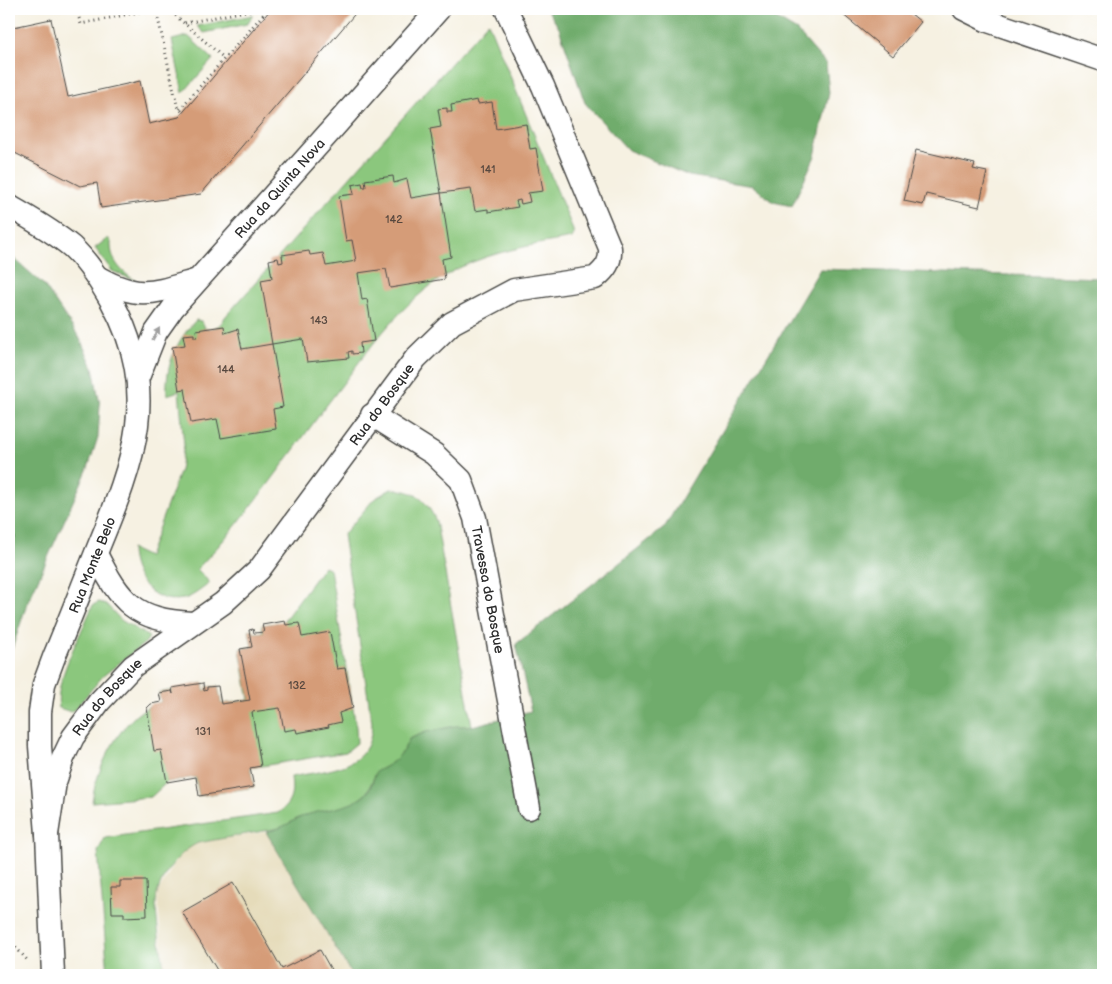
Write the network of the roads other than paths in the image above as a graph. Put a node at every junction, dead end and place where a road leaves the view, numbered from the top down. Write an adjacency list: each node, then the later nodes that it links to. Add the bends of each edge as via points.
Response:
1 (439, 9): 7 (street, Rua da Quinta Nova)
2 (964, 9): 4 (street, via 988,21)
3 (508, 11): 10 (street, Rua do Bosque, via 544,86 610,248 610,260 604,271 594,278 514,290 452,323 416,358)
4 (1103, 60)
5 (9, 206): 6 (street, Rua Monte Belo, via 73,248)
6 (99, 278): 7 (street, via 132,292 151,293); 8 (street, Rua Monte Belo)
7 (194, 282): 8 (street); 9 (street, Rua da Quinta Nova, one-way to 7, via 156,332)
8 (119, 315): 9 (street, Rua Monte Belo, via 132,344)
9 (138, 379): 11 (street, Rua Monte Belo, via 137,436 123,489)
10 (372, 415): 12 (street, Rua do Bosque, via 259,570 223,603); 13 (street, Travessa do Bosque, via 434,454 461,480 475,518)
11 (96, 554): 12 (street, via 112,586 142,614 164,622); 14 (street, Rua Monte Belo, via 44,684 40,746)
12 (192, 623): 14 (street, Rua do Bosque, via 133,666 99,702 73,737 55,782)
13 (529, 808)
14 (47, 834): 15 (street, Rua Monte Belo)
15 (44, 972)

